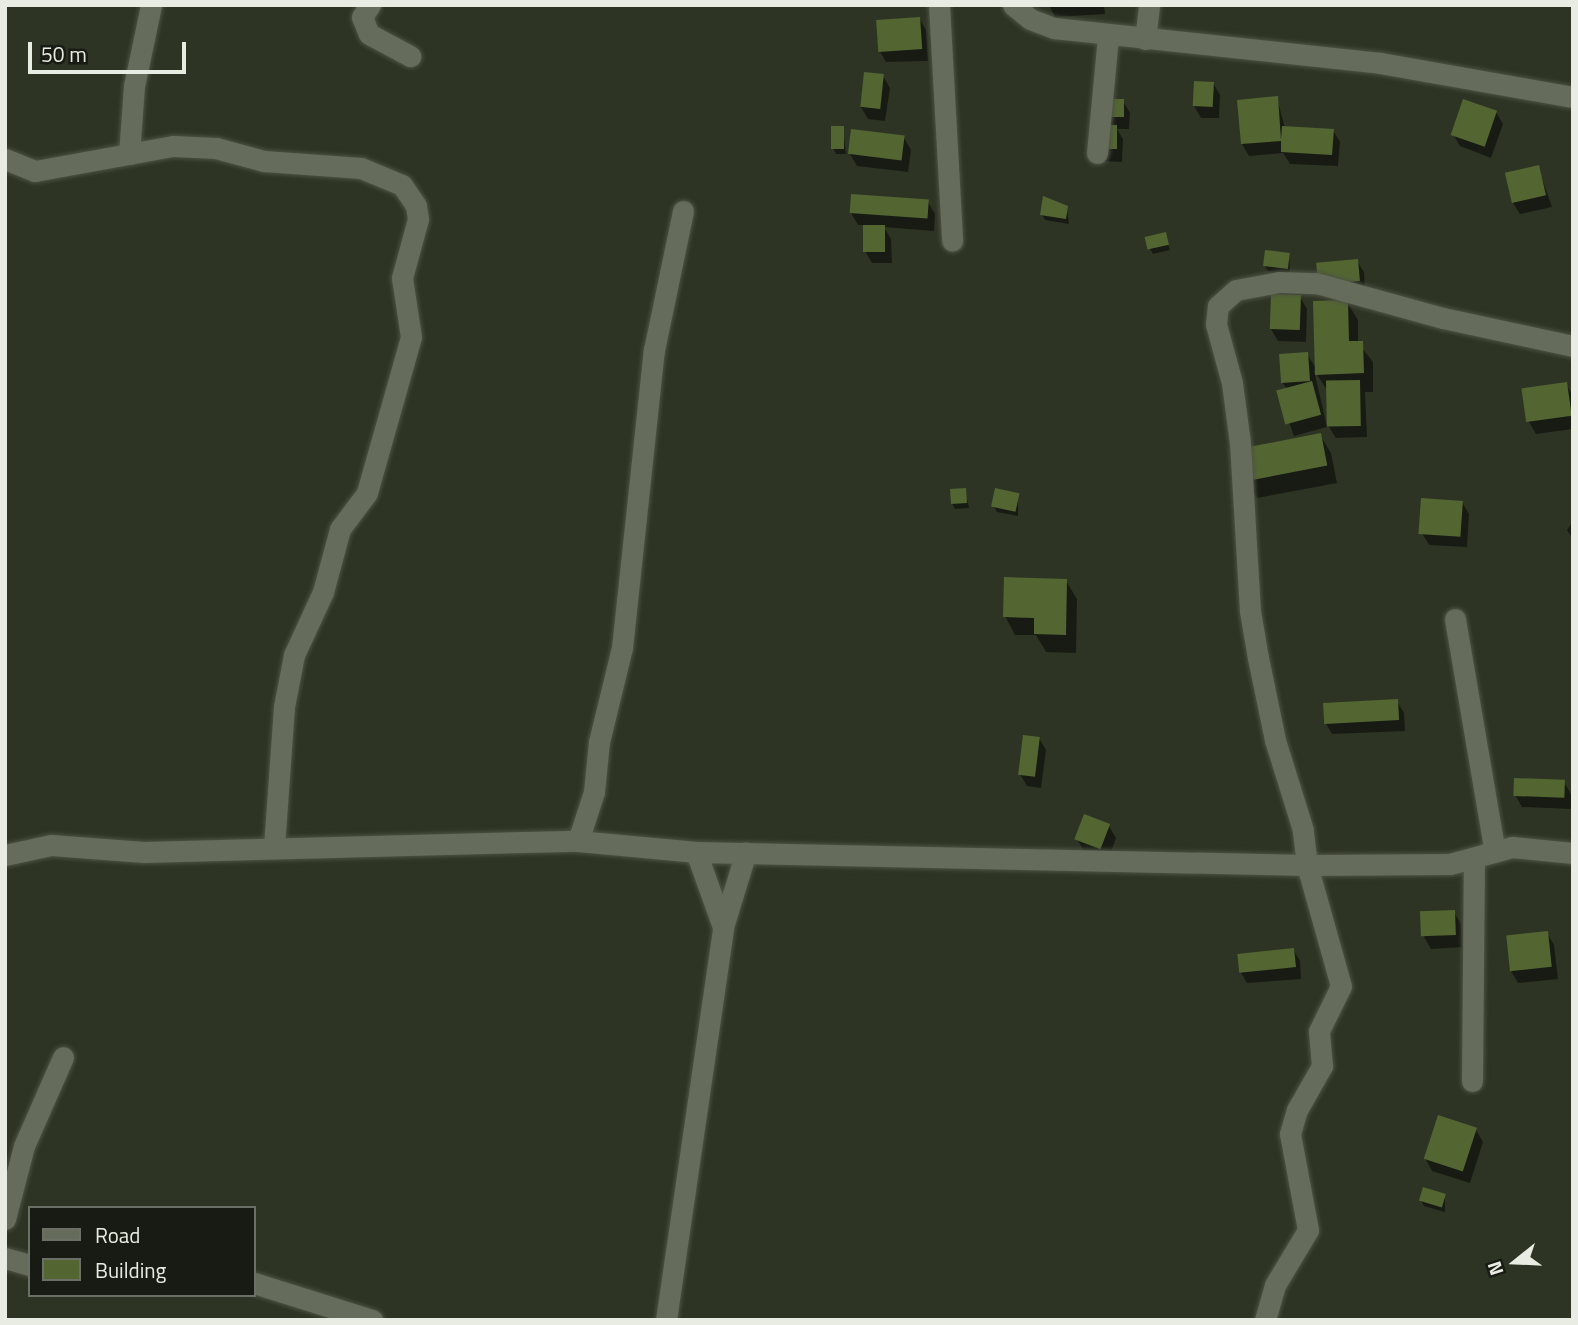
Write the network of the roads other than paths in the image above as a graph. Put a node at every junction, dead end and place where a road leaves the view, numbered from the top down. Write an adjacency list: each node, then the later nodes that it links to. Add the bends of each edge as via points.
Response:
1 (151, 5): 11 (street, via 134,86)
2 (370, 5): 8 (street, via 362,17 369,34)
3 (939, 5): 14 (street)
4 (1013, 5): 6 (street, via 1054,29)
5 (1149, 5): 7 (street)
6 (1108, 37): 7 (street); 10 (street)
7 (1145, 39): 9 (street, via 1380,63)
8 (410, 55)
9 (1573, 97)
10 (1097, 153)
11 (129, 154): 12 (street, via 35,171); 18 (street, via 188,146 264,161 361,168 402,185 416,206 418,219 402,278 411,337 367,493 340,529 323,592 294,655 284,707)
12 (5, 159)
13 (683, 211): 17 (street, via 650,377 622,648 599,742 594,792)
14 (952, 241)
15 (1573, 346): 25 (street, via 1443,318 1316,283 1279,282 1236,290 1217,306 1216,324 1232,383 1240,443 1254,634 1275,740 1303,830)
16 (1455, 619): 21 (street)
17 (578, 841): 18 (street); 19 (street)
18 (274, 846): 23 (street, via 144,852 51,845)
19 (696, 852): 20 (street); 26 (street)
20 (746, 852): 25 (street); 26 (street)
21 (1495, 852): 22 (street, via 1531,846); 24 (street)
22 (1573, 853)
23 (5, 855)
24 (1474, 860): 25 (street); 28 (street)
25 (1307, 865): 35 (street, via 1341,986 1319,1031 1322,1066 1297,1110 1290,1134 1308,1230 1275,1285)
26 (723, 927): 34 (street)
27 (62, 1057): 29 (street, via 24,1146)
28 (1472, 1081)
29 (5, 1219)
30 (5, 1258): 31 (street)
31 (28, 1264)
32 (256, 1284): 33 (street)
33 (372, 1320)
34 (666, 1320)
35 (1265, 1320)

